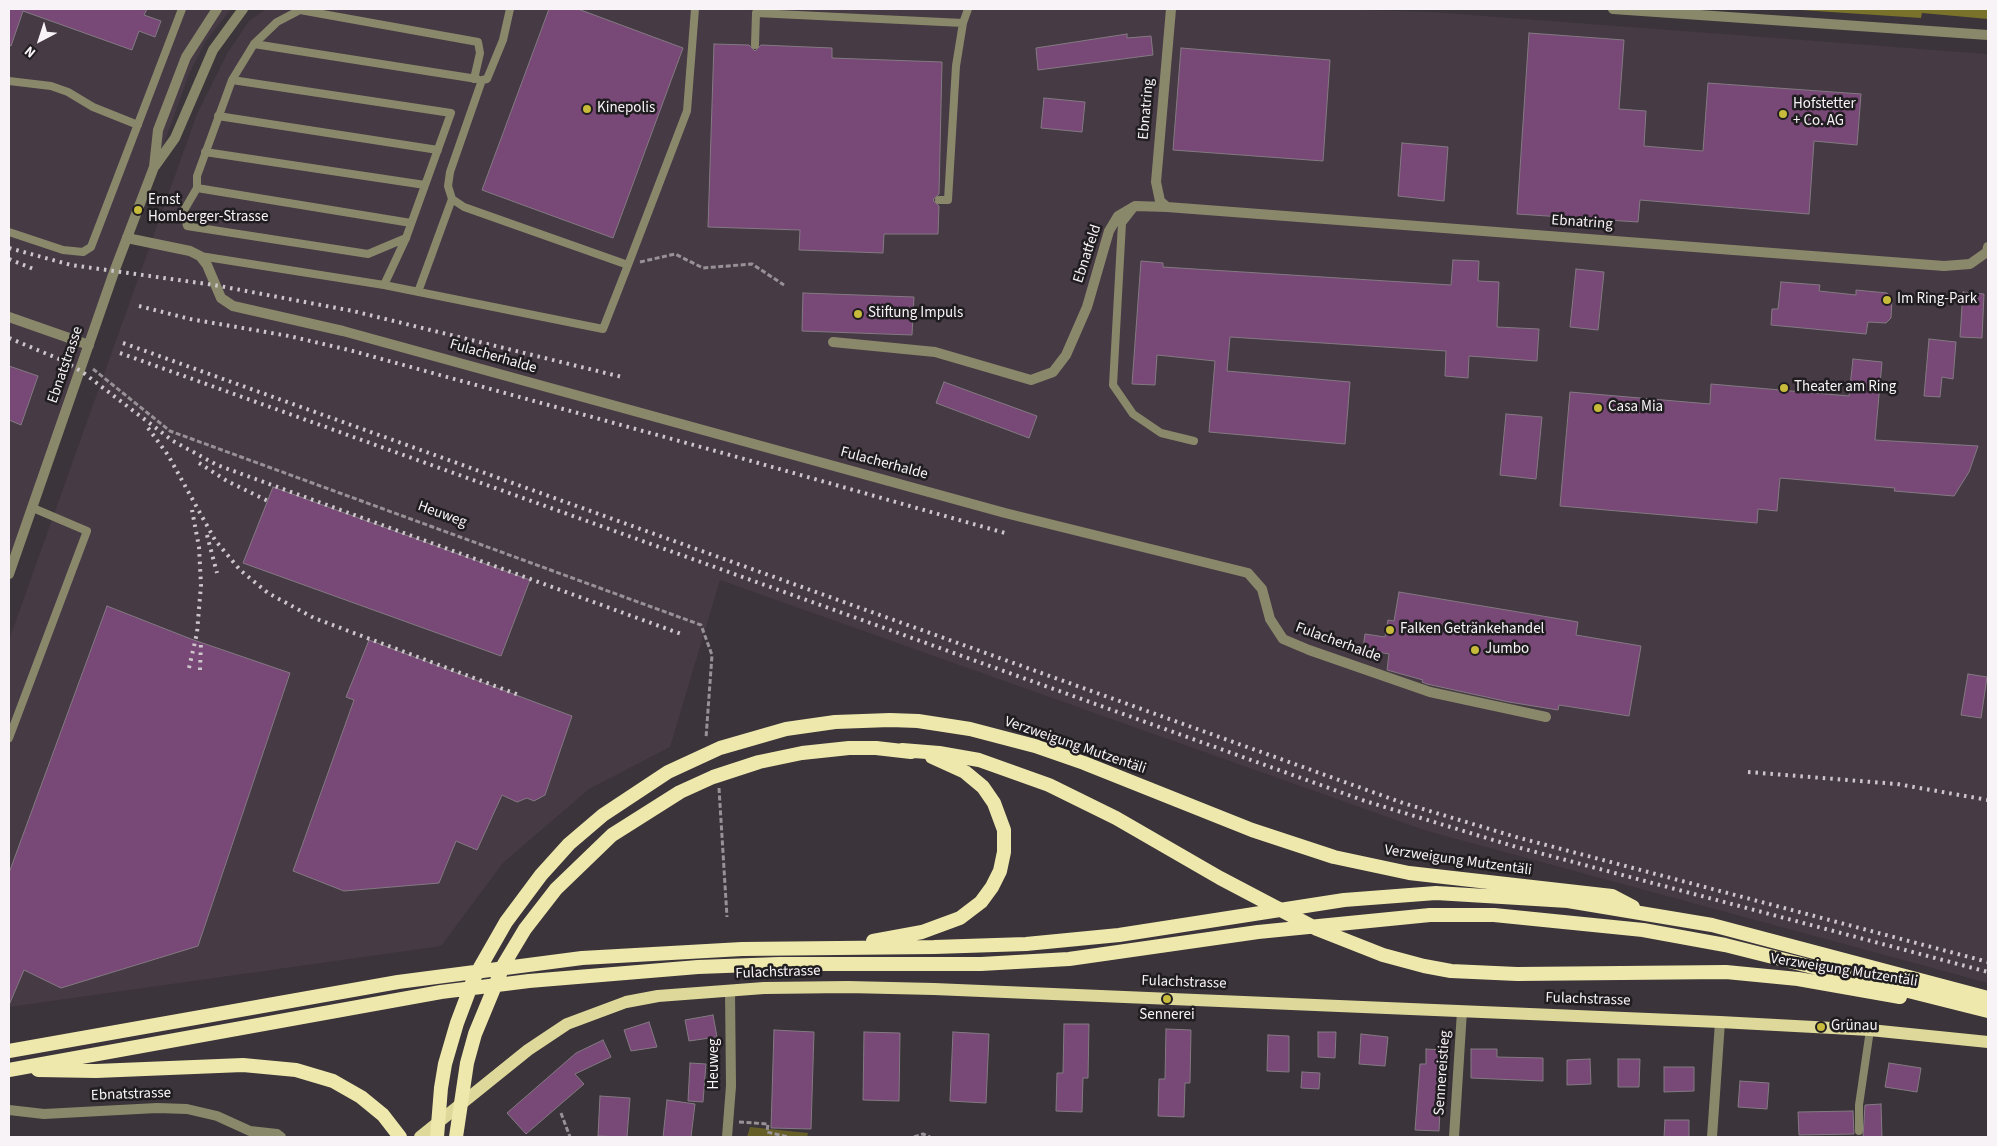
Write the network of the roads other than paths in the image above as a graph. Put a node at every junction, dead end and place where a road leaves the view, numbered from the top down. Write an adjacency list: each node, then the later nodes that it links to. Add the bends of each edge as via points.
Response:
1 (182, 9): 18 (lane)
2 (217, 9): 21 (street, Ebnatstrasse, via 186,57 158,130)
3 (243, 9): 21 (street, Ebnatstrasse, via 213,50 175,138)
4 (510, 9): 15 (lane, via 503,40 486,78)
5 (695, 9): 34 (lane, via 687,110)
6 (968, 9): 9 (lane)
7 (1171, 9): 27 (street, Ebnatring, via 1156,182 1160,201)
8 (1613, 9): 10 (street)
9 (963, 23): 12 (lane, via 756,14); 25 (lane, via 956,66 948,200)
10 (1988, 35)
11 (254, 44): 13 (lane); 13 (lane, via 277,22 300,10 478,42 480,53); 14 (lane)
12 (755, 45)
13 (474, 79): 15 (lane)
14 (232, 80): 17 (lane); 19 (lane, via 451,113)
15 (482, 80): 24 (lane, via 450,172 448,186)
16 (9, 82): 18 (lane, via 51,86)
17 (218, 116): 19 (lane); 20 (lane)
18 (138, 125): 29 (lane, via 88,250 63,250)
19 (438, 150): 22 (lane)
20 (205, 152): 22 (lane); 23 (lane, via 196,176)
21 (154, 166): 30 (street, Ebnatstrasse)
22 (425, 185): 28 (lane)
23 (197, 188): 28 (lane); 31 (lane, via 183,212 186,226 368,254)
24 (452, 199): 34 (lane, via 464,207); 36 (lane)
25 (939, 200)
26 (1135, 206): 27 (street, Ebnatring); 38 (street, Ebnatfeld, via 1118,216 1109,231 1086,307 1066,355 1053,372 1030,380 935,352); 40 (lane, Ebnatfeld, via 1122,223 1113,385 1133,414 1161,433)
27 (1168, 207): 32 (street, Ebnatring, via 1944,266 1970,264)
28 (411, 223): 31 (lane)
29 (9, 232)
30 (127, 238): 33 (street); 39 (street, Ebnatstrasse)
31 (406, 238): 35 (lane)
32 (1988, 252)
33 (200, 256): 35 (lane); 43 (street, Fulacherhalde, via 221,298 233,306 344,331 996,510 1248,573 1262,589 1270,619 1283,639 1430,692)
34 (628, 265): 36 (lane, via 603,329)
35 (384, 285): 36 (lane)
36 (418, 292)
37 (9, 317): 39 (street)
38 (833, 342)
39 (89, 345): 41 (street, Ebnatstrasse)
40 (1194, 441)
41 (33, 508): 42 (street, Ebnatstrasse); 44 (lane, via 87,531)
42 (9, 574)
43 (1546, 717)
44 (9, 738)
45 (902, 750): 47 (highway, via 956,767 983,787 1002,821 1004,852 1000,871 981,902 950,923 922,932); 51 (highway, Verzweigung Mutzentäli, via 962,757 1009,769 1068,793 1317,929 1383,955 1424,966 1474,973 1668,971 1762,974); 64 (highway, via 827,750 733,770 694,785 651,808 593,850 544,904 504,964 475,1034)
46 (1643, 912): 47 (highway, via 1568,901 1436,893 1344,900 1073,940 980,946); 49 (highway, via 1722,928); 63 (highway, Verzweigung Mutzentäli, via 1612,896 1409,873 1334,857 1252,830 1052,752 970,730 890,720 835,722 786,729 720,748 668,772 603,815 541,875 506,922 468,995 445,1064)
47 (837, 947): 55 (highway, via 694,950 450,974)
48 (730, 991): 50 (main road, Fulachstrasse, via 867,987); 62 (main road, Fulachstrasse, via 658,996 626,1002 567,1024 528,1050); 65 (street, Heuweg, via 731,1086)
49 (1988, 998)
50 (1462, 1011): 52 (main road, Fulachstrasse); 66 (street, Sennereistieg)
51 (1988, 1012): 56 (highway, via 1725,945 1643,930 1494,915 1430,915 1241,934 1070,959 981,964 714,966 529,981 441,992)
52 (1720, 1022): 53 (main road, Fulachstrasse); 67 (street)
53 (1870, 1030): 54 (main road, Fulachstrasse); 58 (lane)
54 (1988, 1042)
55 (9, 1051)
56 (9, 1069): 61 (highway, via 76,1072 243,1065 296,1070 333,1082 361,1097 383,1115)
57 (9, 1110): 59 (street, Ebnatstrasse, via 44,1114 187,1109 217,1116)
58 (1859, 1131)
59 (252, 1134): 60 (street, Ebnatstrasse, via 277,1134)
60 (281, 1137)
61 (400, 1137)
62 (420, 1137)
63 (437, 1137)
64 (456, 1137)
65 (727, 1137)
66 (1454, 1137)
67 (1712, 1137)

